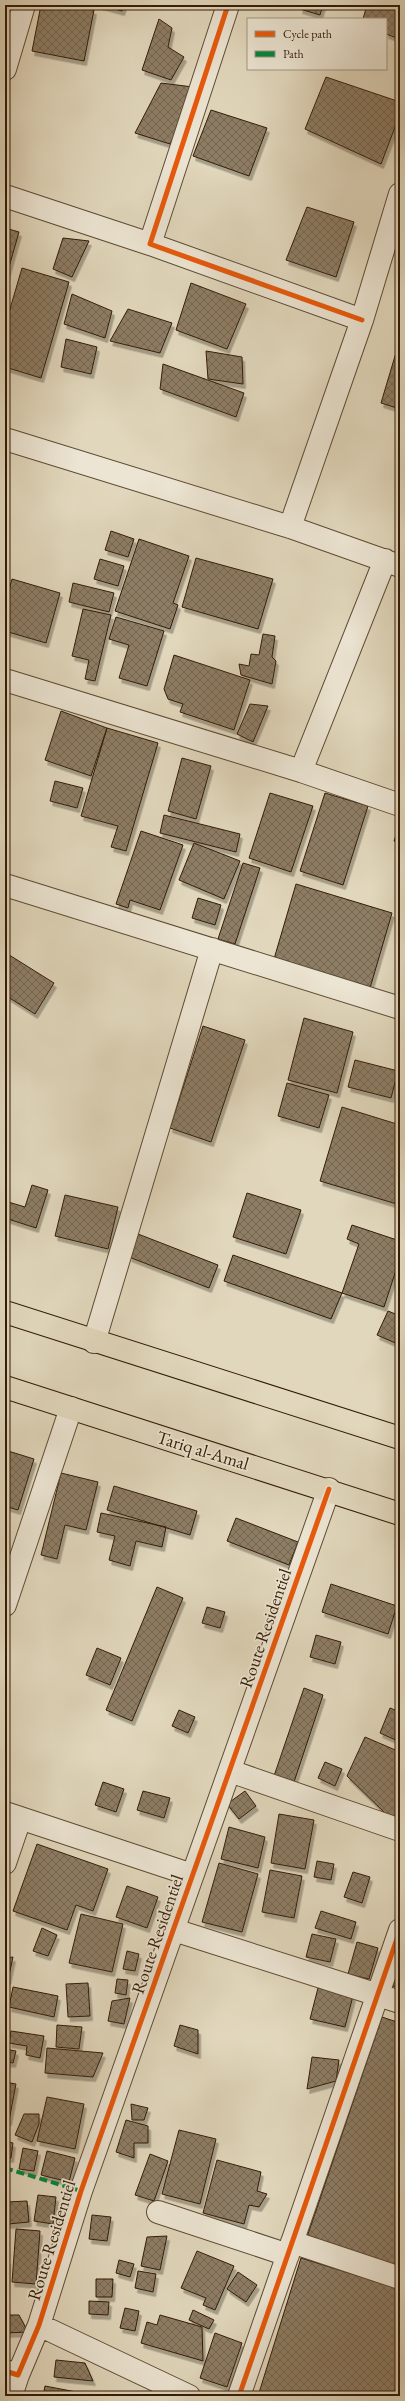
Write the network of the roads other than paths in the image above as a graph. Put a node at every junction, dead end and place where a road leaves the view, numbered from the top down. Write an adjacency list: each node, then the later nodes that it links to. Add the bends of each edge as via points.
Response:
1 (24, 5): 3 (street)
2 (228, 5): 6 (street)
3 (5, 69)
4 (400, 194): 7 (street)
5 (5, 196): 6 (street)
6 (150, 244): 7 (street)
7 (362, 320): 9 (street)
8 (5, 440): 9 (street)
9 (290, 527): 10 (street)
10 (392, 563): 12 (street)
11 (5, 680): 12 (street)
12 (301, 771): 13 (street)
13 (400, 805)
14 (5, 885): 15 (street)
15 (212, 949): 16 (street); 18 (street)
16 (400, 1008)
17 (5, 1312): 18 (highway)
18 (94, 1342): 21 (highway)
19 (5, 1387): 20 (highway, Tariq al-Amal)
20 (71, 1408): 22 (highway, Tariq al-Amal); 24 (street)
21 (400, 1438)
22 (329, 1490): 23 (highway, Tariq al-Amal); 25 (street, Route Residentiel)
23 (400, 1514)
24 (5, 1605)
25 (230, 1771): 27 (street); 29 (street, Route Residentiel)
26 (12, 1816): 28 (street); 29 (street, Route Residentiel)
27 (400, 1830)
28 (5, 1863)
29 (192, 1875): 30 (street, Route Residentiel)
30 (174, 1930): 32 (street); 37 (street, Route Residentiel, via 81,2190)
31 (400, 1930): 32 (street)
32 (378, 1994): 33 (street); 35 (street)
33 (400, 2002)
34 (158, 2212): 35 (street)
35 (290, 2248): 36 (street); 41 (street)
36 (400, 2278)
37 (39, 2325): 38 (street, Route Residentiel); 40 (street)
38 (11, 2373): 39 (street, Route Residentiel)
39 (11, 2396)
40 (189, 2396)
41 (239, 2396)

